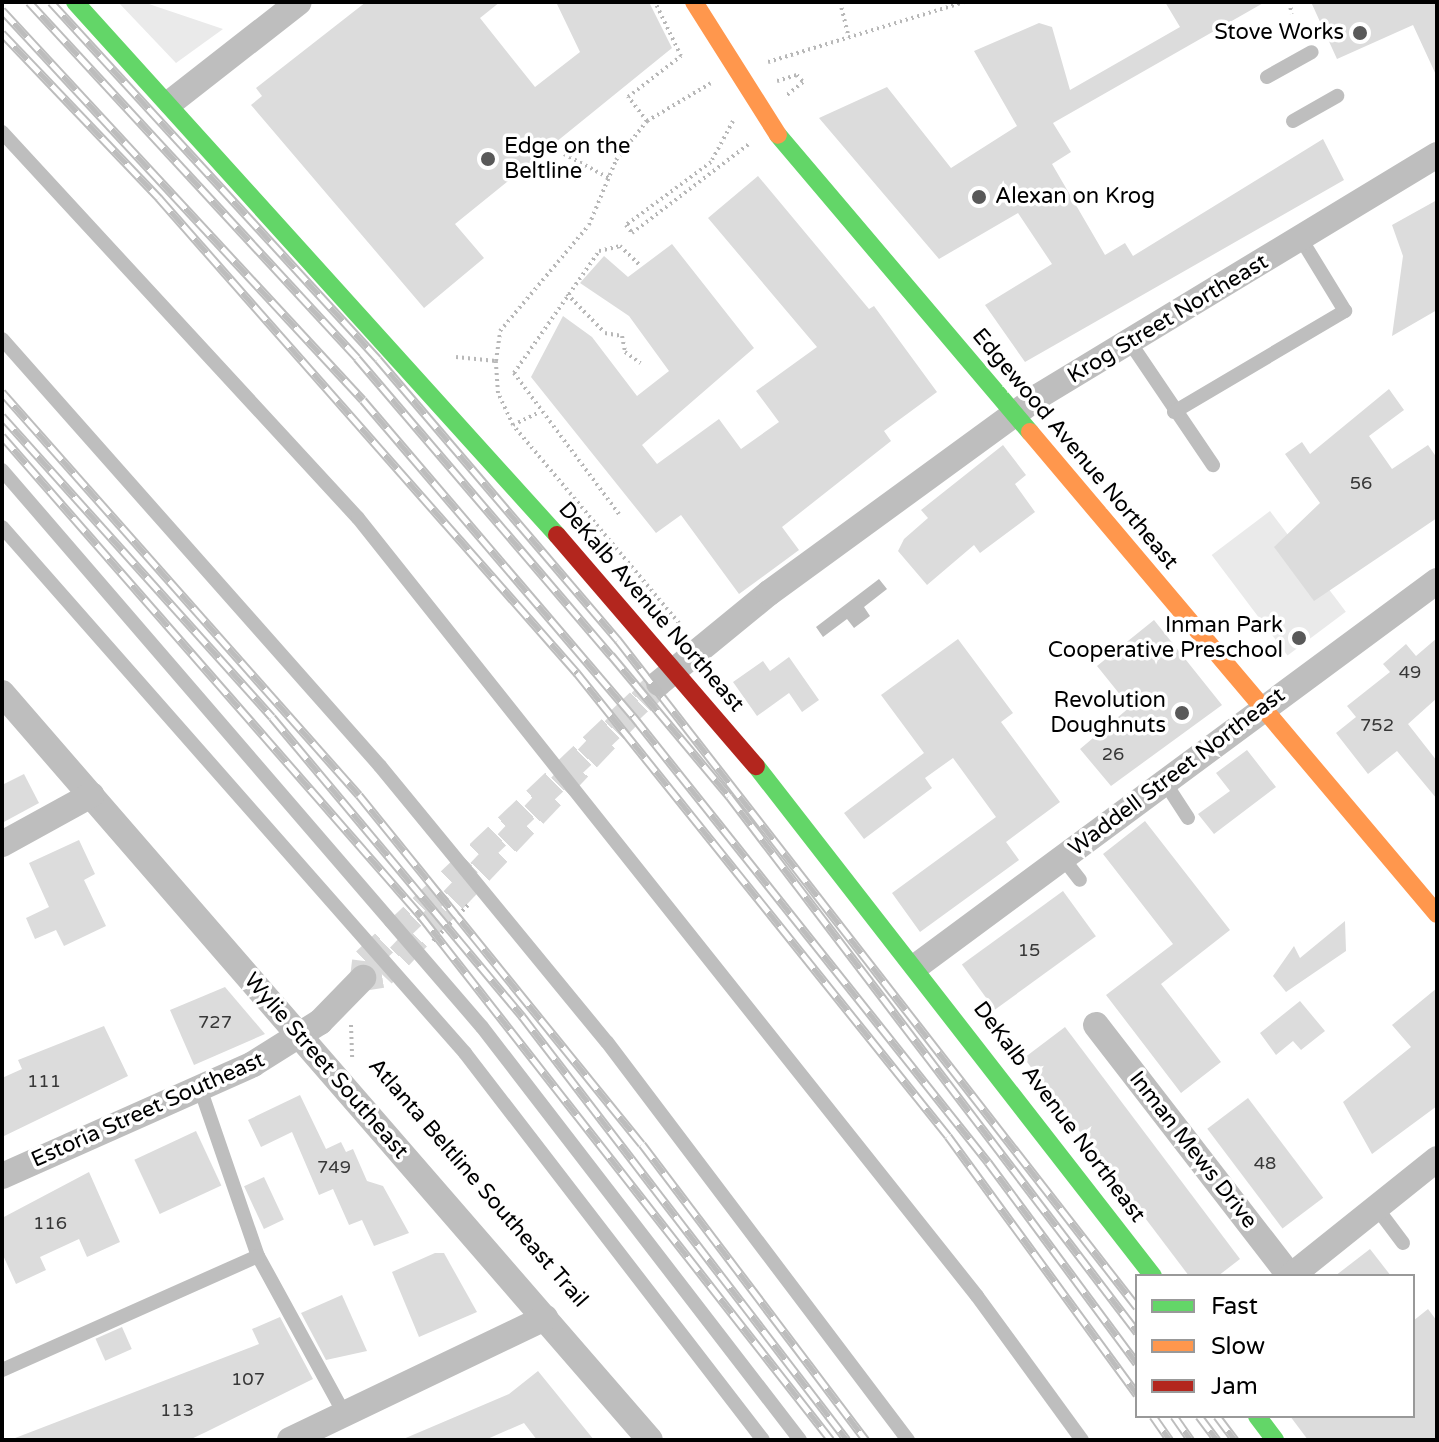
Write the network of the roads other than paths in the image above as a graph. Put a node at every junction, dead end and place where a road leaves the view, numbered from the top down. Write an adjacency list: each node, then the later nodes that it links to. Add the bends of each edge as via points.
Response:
1 (75, 2): 7 (main road, DeKalb Avenue Northeast)
2 (299, 2): 7 (street)
3 (694, 2): 15 (main road, Edgewood Avenue Northeast, bridge, via 778,135)
4 (1312, 52): 5 (lane)
5 (1267, 77)
6 (1337, 96): 8 (lane)
7 (171, 102): 20 (main road, DeKalb Avenue Northeast)
8 (1293, 121)
9 (2, 132): 52 (lane, via 358,518 977,1296)
10 (1437, 155): 11 (street, Krog Street Northeast)
11 (1301, 239): 13 (street, Krog Street Northeast); 14 (lane, via 1345,311)
12 (2, 339): 51 (lane, via 380,766 538,958)
13 (1129, 341): 14 (lane); 15 (street, Krog Street Northeast)
14 (1174, 412): 16 (lane)
15 (1015, 414): 20 (street, Krog Street Northeast); 22 (main road, Edgewood Avenue Northeast)
16 (1213, 465)
17 (2, 470): 50 (lane, via 482,1027)
18 (2, 527): 49 (lane, via 465,1053)
19 (1437, 581): 22 (street, Waddell Street Northeast)
20 (667, 674): 30 (main road, DeKalb Avenue Northeast)
21 (2, 693): 24 (street, Wylie Street Southeast)
22 (1261, 707): 23 (street, Waddell Street Northeast); 29 (main road, Edgewood Avenue Northeast)
23 (1164, 781): 25 (lane); 27 (street, Waddell Street Northeast)
24 (91, 795): 26 (street); 33 (street, Wylie Street Southeast)
25 (1188, 818)
26 (2, 844)
27 (1062, 857): 28 (lane); 30 (street, Waddell Street Northeast)
28 (1080, 880)
29 (1437, 914)
30 (918, 965): 40 (main road, DeKalb Avenue Northeast)
31 (363, 978): 33 (street, Estoria Street Southeast)
32 (1096, 1025): 41 (street, Inman Mews Drive)
33 (300, 1036): 34 (street, Estoria Street Southeast); 43 (street, Wylie Street Southeast)
34 (200, 1088): 36 (street, Estoria Street Southeast); 39 (lane)
35 (1436, 1163): 37 (street)
36 (2, 1176)
37 (1376, 1207): 38 (lane); 42 (street)
38 (1403, 1243)
39 (258, 1256): 44 (lane); 45 (lane)
40 (1151, 1274)
41 (1289, 1274)
42 (1293, 1274)
43 (545, 1318): 45 (street); 48 (street, Wylie Street Southeast)
44 (2, 1370)
45 (345, 1415): 47 (street)
46 (1258, 1418): 53 (main road)
47 (301, 1438)
48 (650, 1440)
49 (763, 1440)
50 (800, 1440)
51 (908, 1440)
52 (1082, 1440)
53 (1275, 1440)

